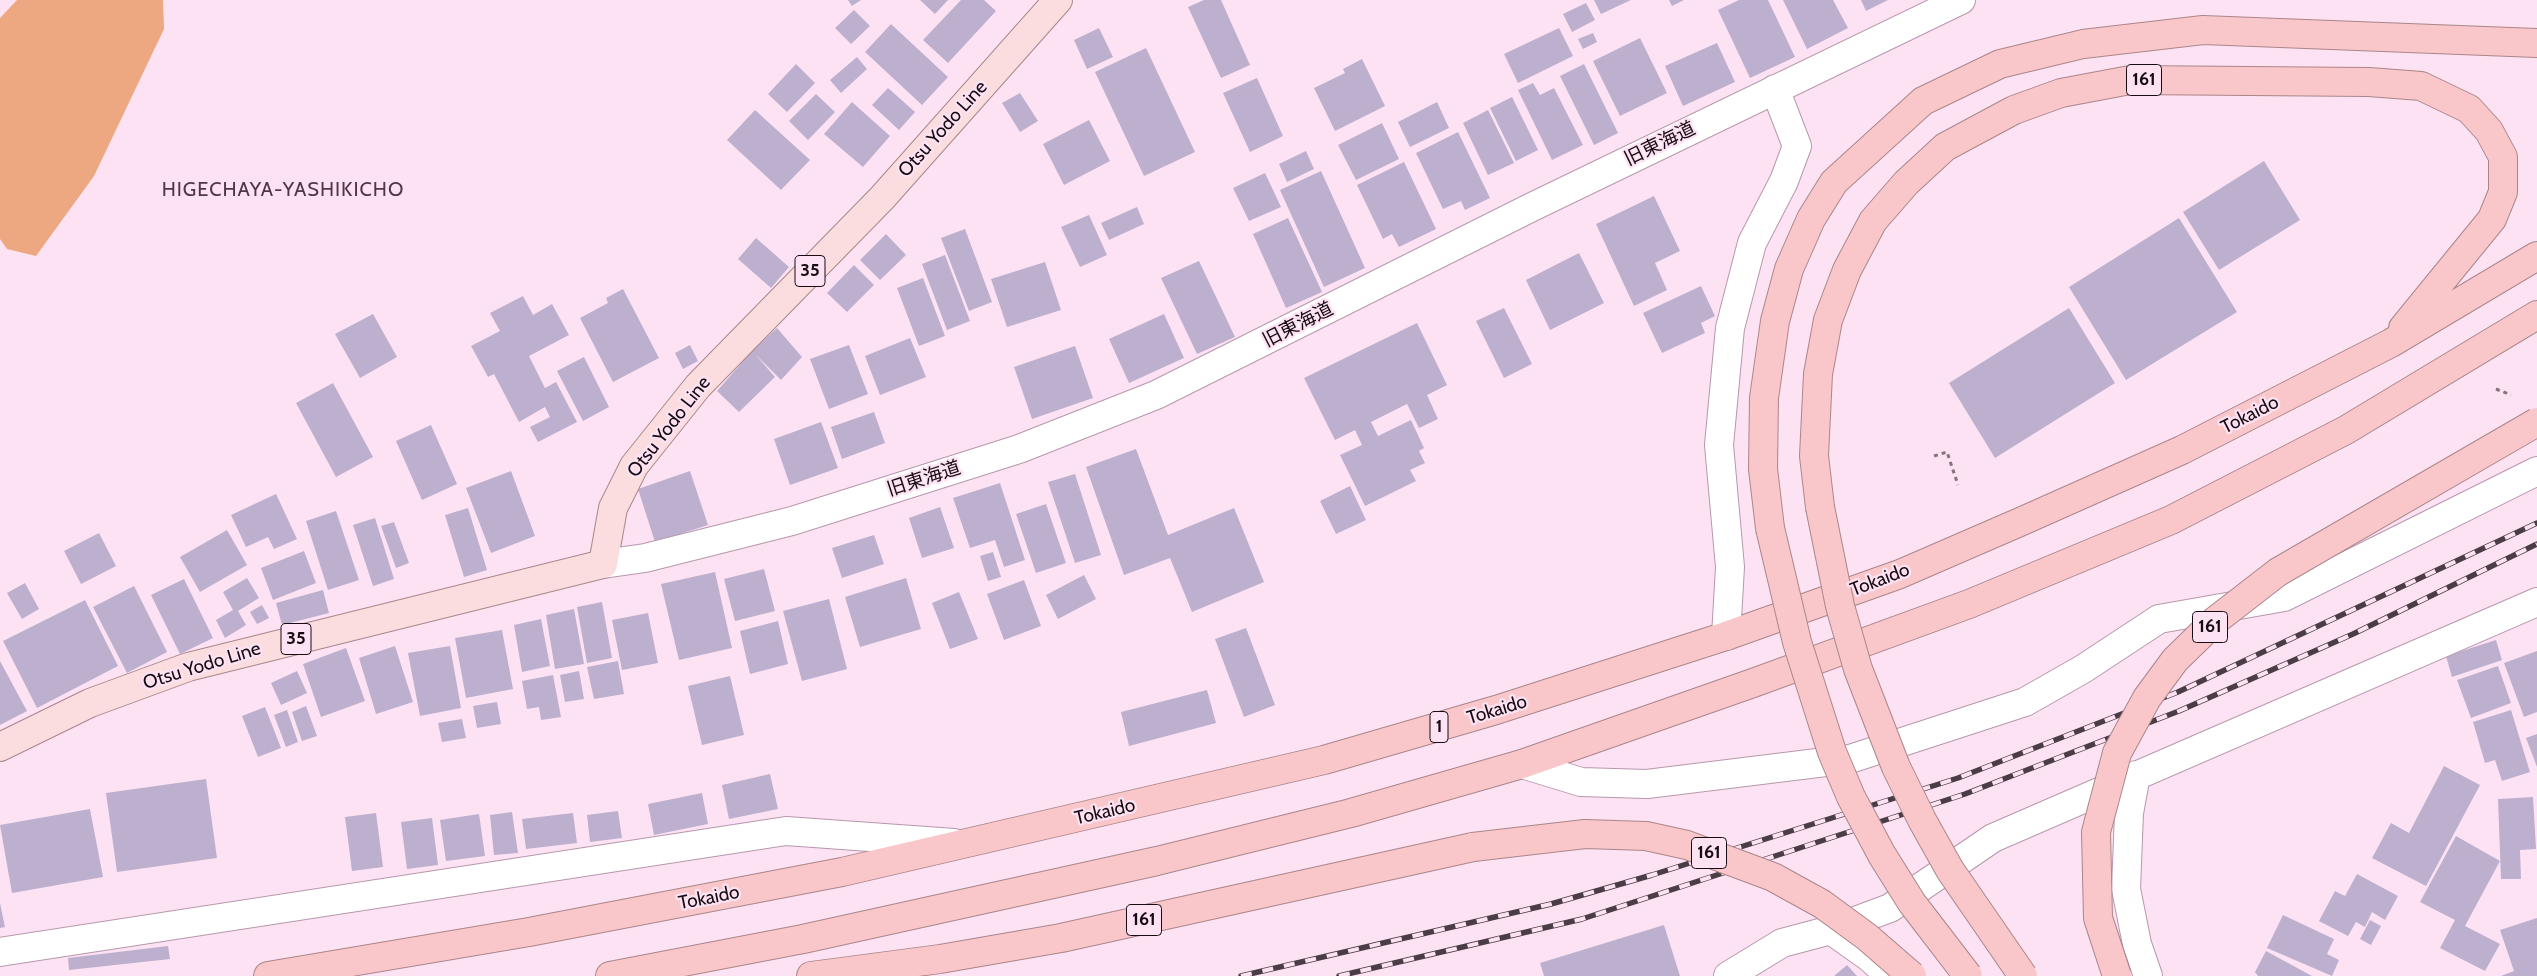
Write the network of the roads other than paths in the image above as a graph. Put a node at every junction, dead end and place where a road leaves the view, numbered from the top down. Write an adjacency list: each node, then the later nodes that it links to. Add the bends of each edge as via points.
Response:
1 (1058, 0): 10 (main road, Otsu Yodo Line / 35, via 882,198 680,408 630,474 613,508)
2 (1961, 0): 4 (street, 旧東海道)
3 (2537, 43): 25 (highway, 161, bridge, via 2203,30 2083,44 2000,64 1923,101 1834,182 1812,219 1789,269 1775,321 1764,398 1763,469 1770,528 1805,669 1832,752 1851,797 1912,904)
4 (1775, 89): 10 (street, 旧東海道, via 1532,206 1156,395 1019,449 792,521 645,558); 12 (street, via 1797,146 1784,181 1752,243 1730,328 1720,445 1730,567)
5 (2537, 256): 7 (highway, Tokaido / 1)
6 (2537, 315): 14 (highway, via 2346,430 2171,520 1969,604)
7 (2390, 343): 12 (highway, Tokaido / 1, via 2182,450 2020,522 1900,574); 26 (highway, 161, bridge, via 2492,219 2504,192 2503,157 2489,131 2469,108 2421,86 2369,82 2130,80 2062,93 2014,110 1945,147 1906,183 1873,221 1847,270 1828,320 1818,374 1814,456 1820,507 1840,606 1858,669 1896,767 1950,870)
8 (2537, 422): 27 (highway, 161, bridge, via 2278,572 2216,620 2175,660 2147,698 2117,753 2096,832 2098,918)
9 (2537, 471): 14 (street, via 2284,597 2158,619 2083,669 2025,702 1850,759 1647,784 1582,782)
10 (603, 564): 13 (main road, Otsu Yodo Line / 35, via 188,667 90,703)
11 (2537, 602): 15 (street)
12 (1726, 636): 16 (highway, Tokaido / 1, via 1496,710 1324,760)
13 (0, 747)
14 (1522, 764): 20 (highway, via 1351,813 1157,861 813,937)
15 (2136, 775): 17 (street, via 1993,838 1890,908); 28 (street, via 2129,813 2126,889 2137,944)
16 (968, 844): 18 (street, via 786,831); 19 (highway, Tokaido / 1, via 842,872 529,932)
17 (1831, 930): 22 (street, via 1782,943); 23 (street)
18 (0, 952)
19 (268, 976)
20 (610, 976)
21 (811, 976): 24 (highway, 161, bridge, via 940,959 1061,938 1473,847 1585,834 1646,836 1687,845 1773,877 1822,904)
22 (1728, 976)
23 (1890, 976)
24 (1912, 976)
25 (1968, 976)
26 (2023, 976)
27 (2116, 976)
28 (2148, 976)

